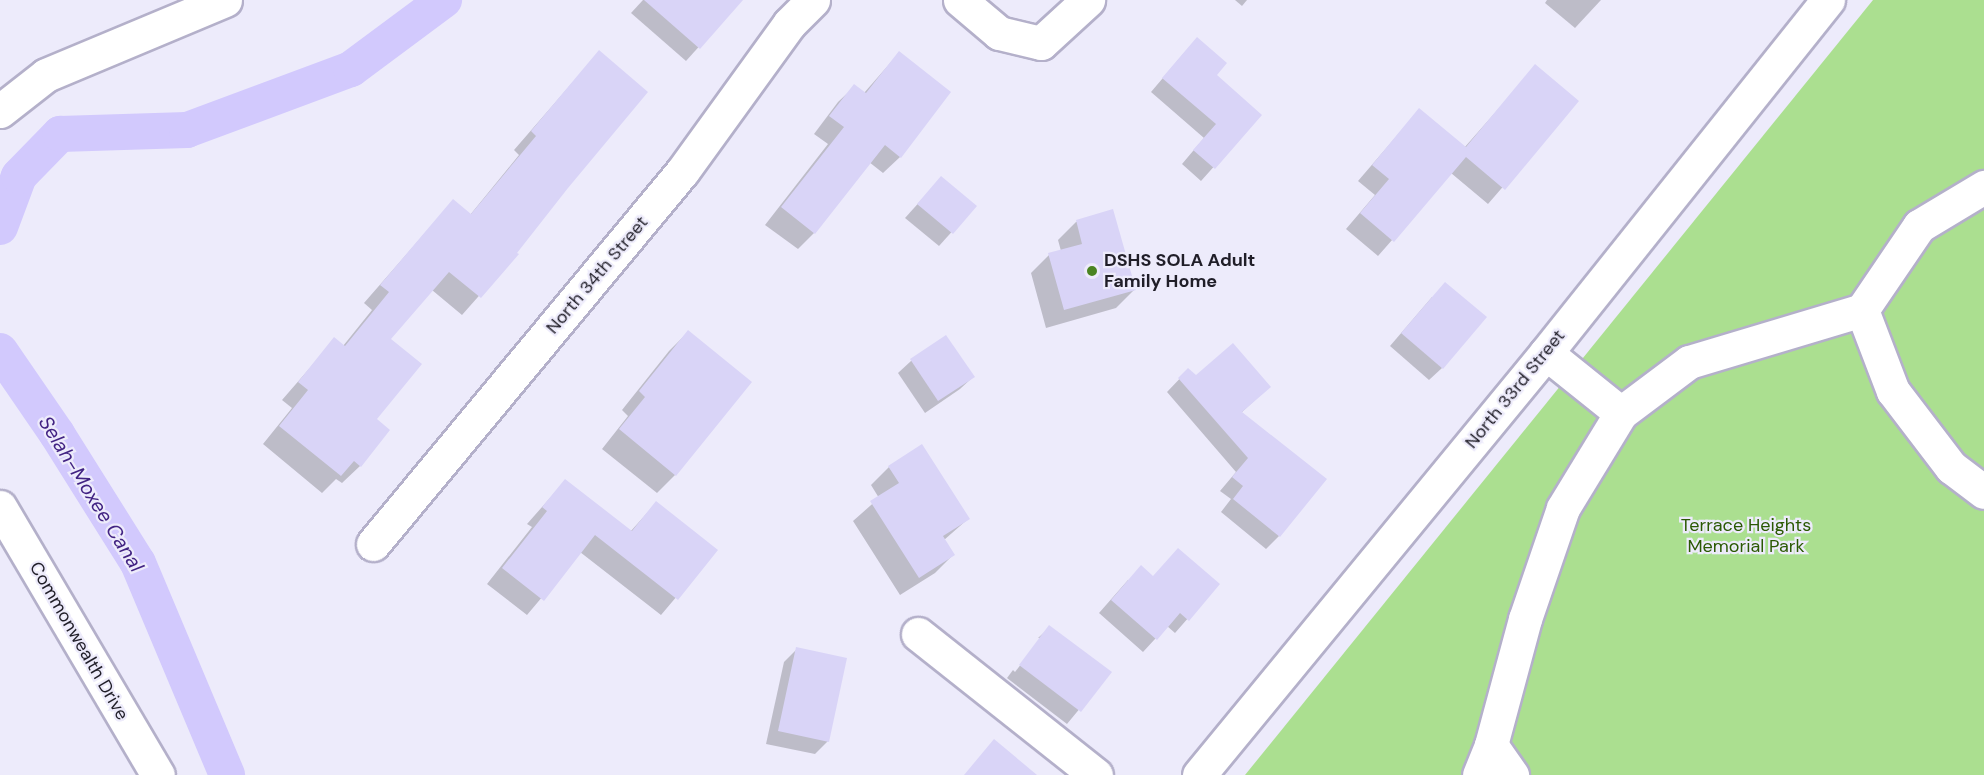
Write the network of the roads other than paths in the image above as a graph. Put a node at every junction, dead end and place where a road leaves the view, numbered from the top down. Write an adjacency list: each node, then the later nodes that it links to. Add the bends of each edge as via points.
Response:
1 (225, 0): 6 (street, via 46,75)
2 (813, 0): 13 (street, North 34th Street, via 789,24 682,172)
3 (960, 0): 4 (street, via 999,33 1041,43)
4 (1088, 0)
5 (1828, 0): 9 (street, North 33rd Street)
6 (0, 111)
7 (1984, 187): 8 (street, via 1919,225)
8 (1862, 310): 10 (street, via 1689,362); 11 (street, via 1893,391 1951,467)
9 (1546, 353): 10 (street); 18 (street, North 33rd Street)
10 (1622, 413): 15 (street, via 1563,508 1526,619)
11 (1984, 492)
12 (0, 507): 16 (street, Commonwealth Drive)
13 (373, 544)
14 (918, 634): 17 (street)
15 (1491, 745): 19 (street); 20 (street)
16 (158, 775)
17 (1096, 775)
18 (1198, 775)
19 (1479, 775)
20 (1512, 775)

